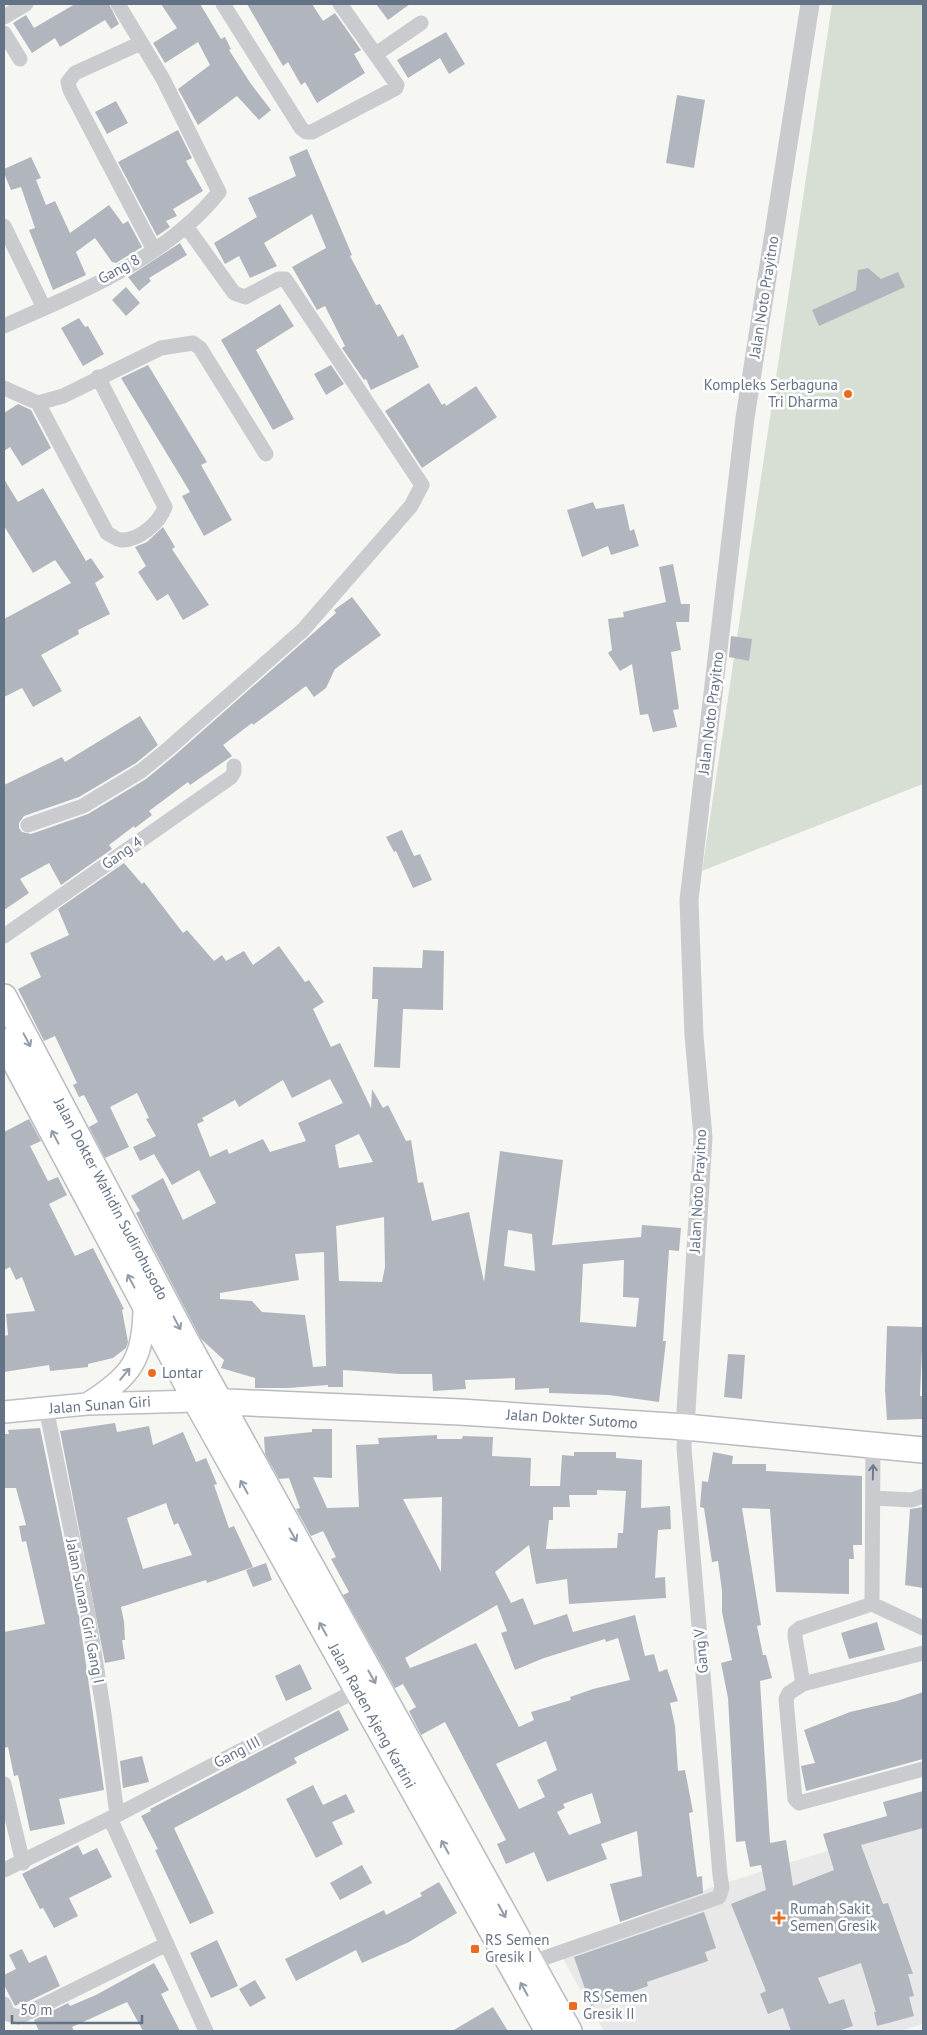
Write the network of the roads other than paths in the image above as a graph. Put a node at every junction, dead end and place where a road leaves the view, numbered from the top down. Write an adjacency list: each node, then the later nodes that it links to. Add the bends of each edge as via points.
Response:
1 (26, 4): 6 (street)
2 (118, 4): 9 (street)
3 (223, 4): 10 (street, via 306,132 312,132 395,90 397,85)
4 (340, 4): 10 (street)
5 (810, 4): 31 (street, Jalan Noto Prayitno, via 745,418 689,900 694,1036 703,1137)
6 (4, 17)
7 (421, 23): 10 (street)
8 (4, 32): 11 (street)
9 (141, 42): 13 (street, Gang 8, via 219,191); 14 (street, via 75,73 68,82)
10 (376, 54)
11 (20, 59)
12 (4, 226): 15 (street)
13 (186, 226): 14 (street, Gang 8); 22 (street, via 239,297 285,279 422,486 411,506 303,630 168,749 141,771 83,806)
14 (154, 250): 15 (street, Gang 8)
15 (44, 308): 16 (street, Gang 8)
16 (4, 326)
17 (98, 378): 19 (street, via 63,396); 19 (street, via 165,507 156,522 133,538 120,540 107,533); 20 (street, via 161,348 193,342 200,348)
18 (4, 388): 19 (street)
19 (38, 403)
20 (266, 454)
21 (234, 766): 23 (street, Gang 4, via 231,777)
22 (28, 825)
23 (4, 936)
24 (4, 997): 27 (highway, Jalan Dokter Wahidin Sudirohusodo, one-way to 27)
25 (4, 1041): 26 (highway, Jalan Dokter Wahidin Sudirohusodo, one-way to 25)
26 (144, 1306): 27 (highway, Jalan Dokter Wahidin Sudirohusodo); 28 (main road, one-way to 26, via 124,1377 138,1356 144,1336)
27 (207, 1400): 28 (main road, Jalan Sunan Giri); 31 (highway, Jalan Dokter Sutomo); 40 (highway, Jalan Raden Ajeng Kartini, one-way to 27); 46 (highway, Jalan Raden Ajeng Kartini, one-way to 46)
28 (87, 1404): 29 (main road, Jalan Sunan Giri)
29 (46, 1408): 30 (main road, Jalan Sunan Giri); 43 (street, Jalan Sunan Giri Gang I, via 88,1614 104,1714)
30 (4, 1412)
31 (685, 1427): 32 (highway, Jalan Dokter Sutomo); 48 (street, Gang V, via 684,1448 722,1888 719,1897)
32 (873, 1445): 33 (highway, Jalan Dokter Sutomo); 35 (street, one-way to 32)
33 (923, 1450)
34 (923, 1496): 35 (street, via 912,1500)
35 (873, 1498): 36 (street)
36 (872, 1604): 37 (street); 39 (street, via 797,1630 795,1637)
37 (923, 1628)
38 (923, 1653): 39 (street)
39 (803, 1684): 41 (street, via 789,1693 786,1699 795,1799 798,1802)
40 (357, 1690): 43 (street, Gang III); 46 (highway, Jalan Raden Ajeng Kartini, one-way to 40)
41 (923, 1769)
42 (4, 1784): 44 (street)
43 (114, 1816): 44 (street, Gang III); 47 (street, Jalan Sunan Giri Gang I)
44 (23, 1863): 45 (street, Gang III)
45 (4, 1870)
46 (478, 1887): 48 (highway, Jalan Raden Ajeng Kartini, one-way to 48); 51 (highway, Jalan Raden Ajeng Kartini, one-way to 46)
47 (167, 1944): 49 (street, via 19,2018 8,2014); 50 (street, Jalan Sunan Giri Gang I)
48 (530, 1964): 52 (highway, Jalan Raden Ajeng Kartini)
49 (4, 2004)
50 (206, 2031)
51 (548, 2031)
52 (569, 2031)

